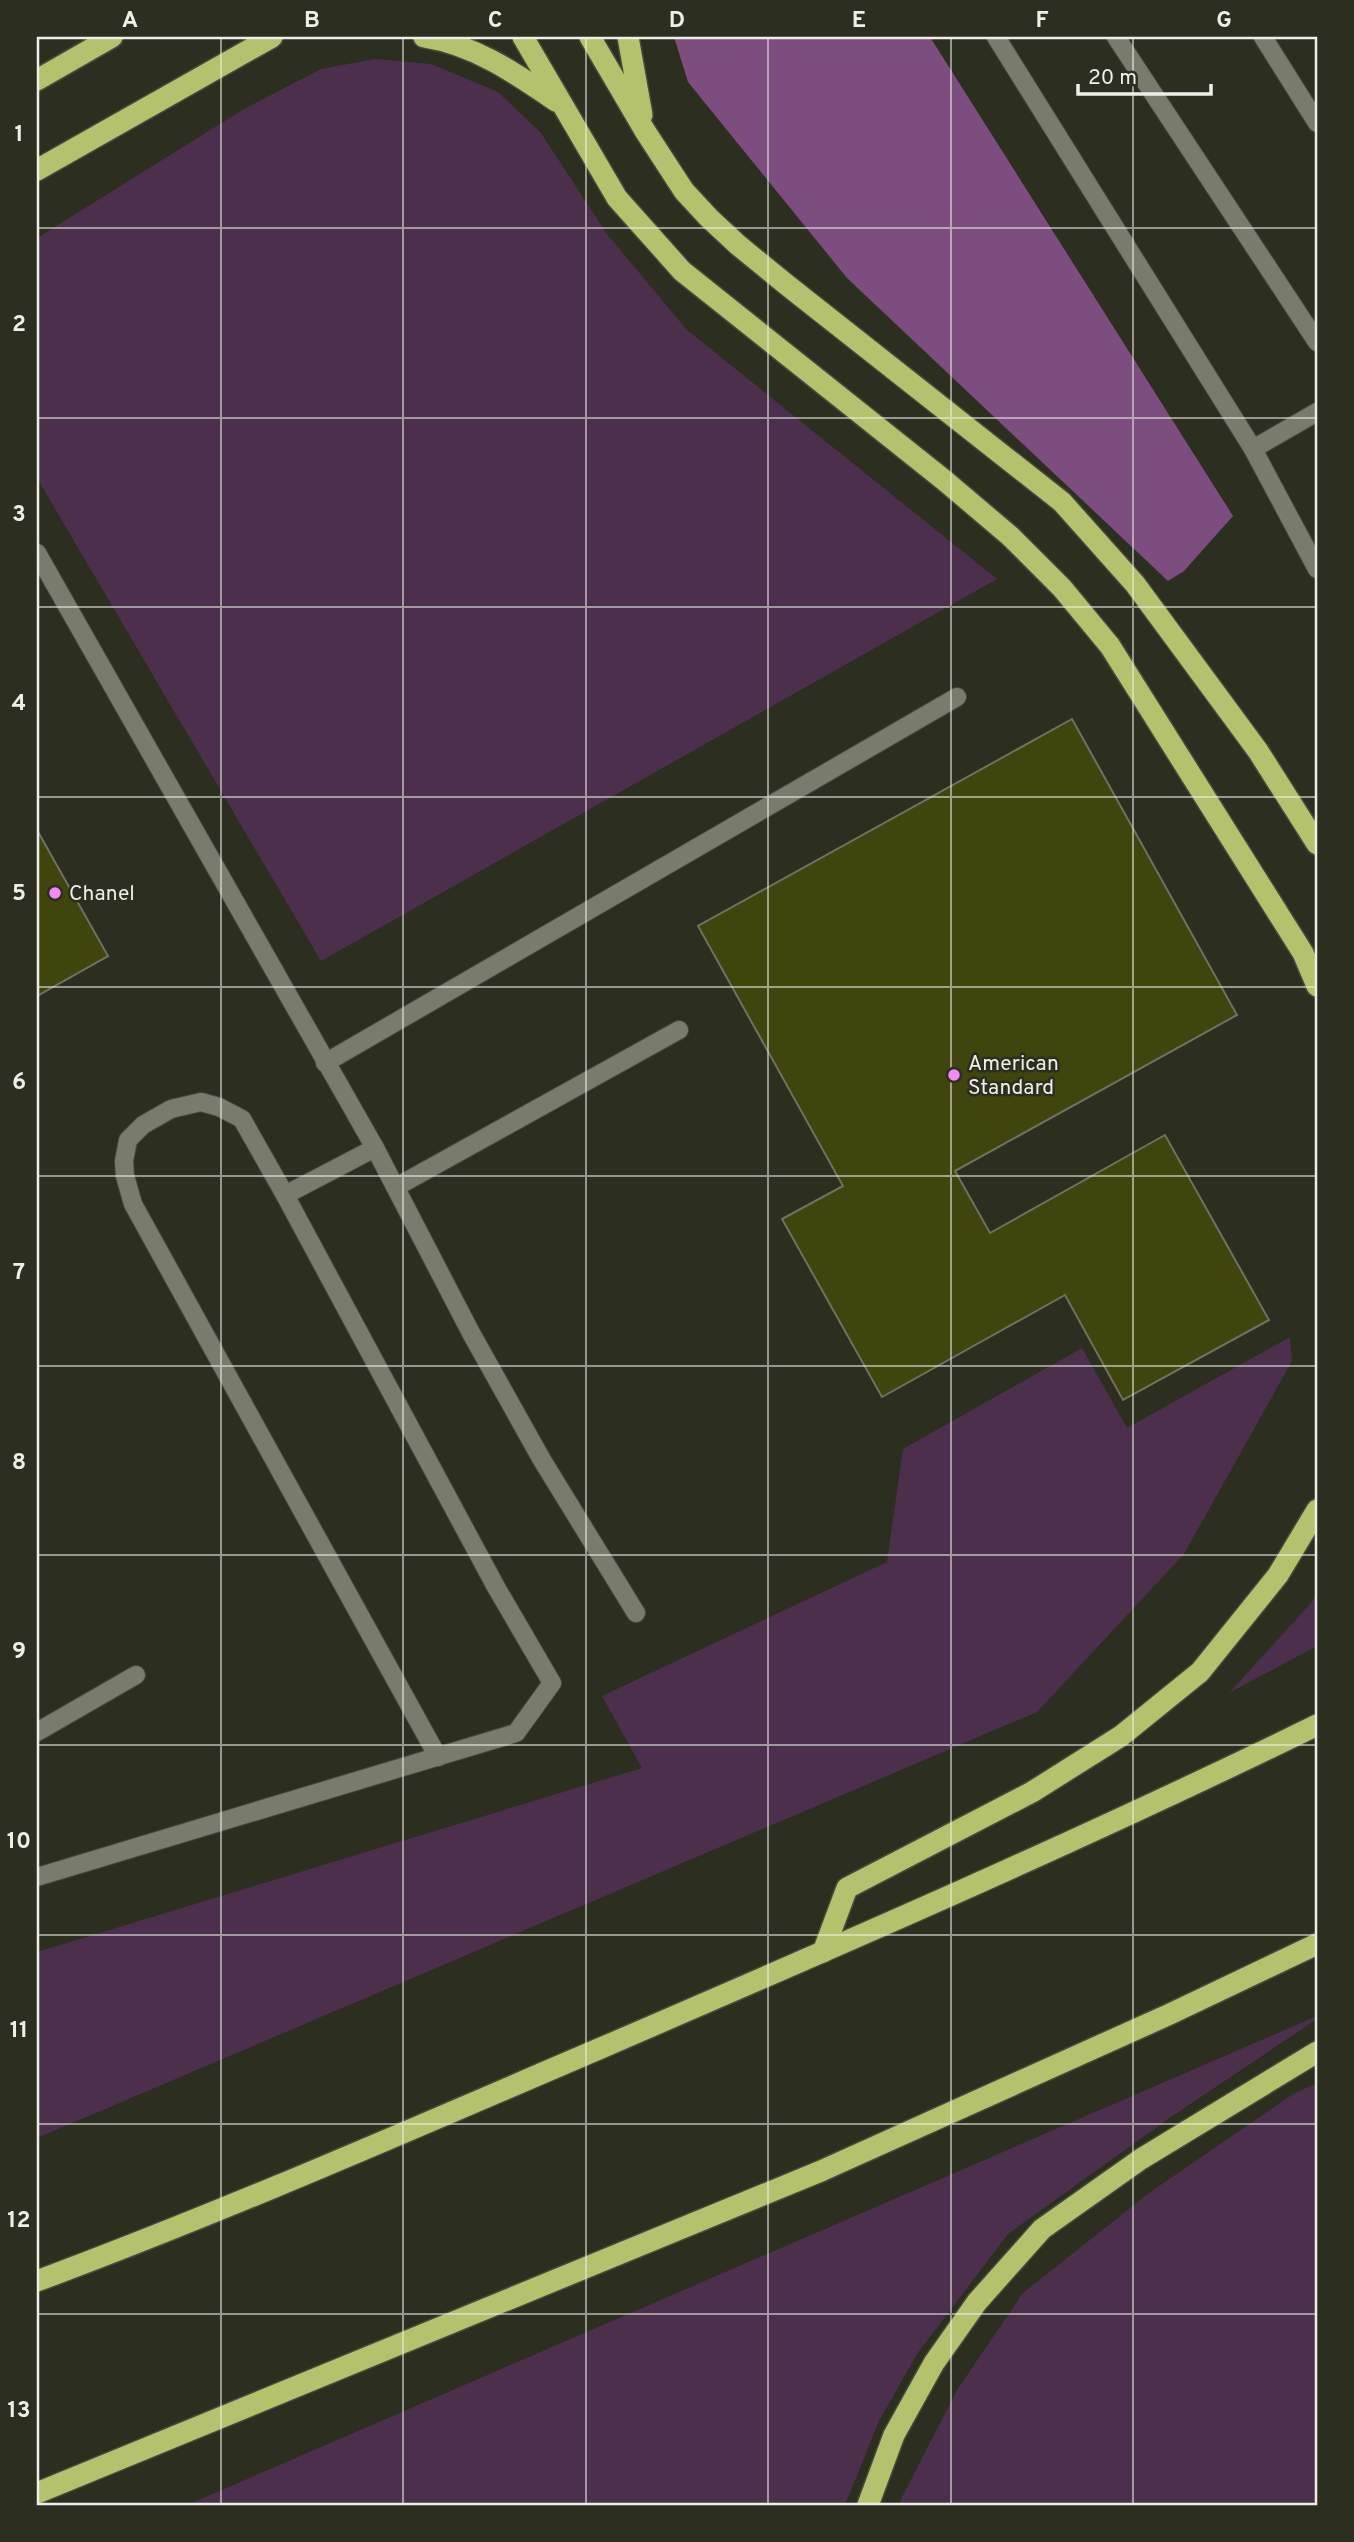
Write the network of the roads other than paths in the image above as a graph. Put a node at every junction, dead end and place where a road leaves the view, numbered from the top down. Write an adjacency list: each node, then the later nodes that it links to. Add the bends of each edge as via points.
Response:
1 (112, 37): 11 (highway)
2 (271, 37): 3 (highway); 15 (highway)
3 (278, 37)
4 (425, 37): 12 (highway, via 502,64)
5 (523, 37): 12 (highway)
6 (590, 37): 14 (highway)
7 (628, 37): 14 (highway)
8 (996, 37): 18 (lane)
9 (1116, 37): 16 (lane)
10 (1263, 37): 13 (lane)
11 (37, 80)
12 (561, 104): 23 (highway, via 617,198 682,271 944,480 1062,588 1110,646 1303,953)
13 (1317, 123)
14 (645, 131): 22 (highway, via 684,191 738,245 1062,502 1135,584 1258,751)
15 (37, 170)
16 (1317, 342)
17 (1317, 412): 18 (lane)
18 (1253, 449): 20 (lane)
19 (37, 553): 25 (lane)
20 (1317, 569)
21 (957, 697): 25 (lane)
22 (1317, 844)
23 (1317, 986)
24 (679, 1030): 27 (lane)
25 (325, 1063): 26 (lane)
26 (375, 1149): 27 (lane); 28 (lane)
27 (396, 1188): 30 (lane, via 542,1460)
28 (285, 1195): 34 (lane, via 552,1683 516,1733); 34 (lane, via 242,1119 219,1107 201,1102 170,1109 128,1140 125,1176 133,1205)
29 (1317, 1510): 37 (highway, via 1278,1575 1200,1672 1122,1736 1032,1792 847,1888)
30 (636, 1614)
31 (136, 1675): 33 (lane)
32 (1317, 1725): 37 (highway)
33 (37, 1732)
34 (438, 1757): 35 (lane)
35 (37, 1877)
36 (1317, 1944): 40 (highway, via 821,2171)
37 (823, 1952): 39 (highway, via 341,2159)
38 (1317, 2053): 41 (highway, via 1142,2159 1042,2229 977,2302 934,2363 894,2435)
39 (37, 2281)
40 (37, 2493)
41 (868, 2505)

